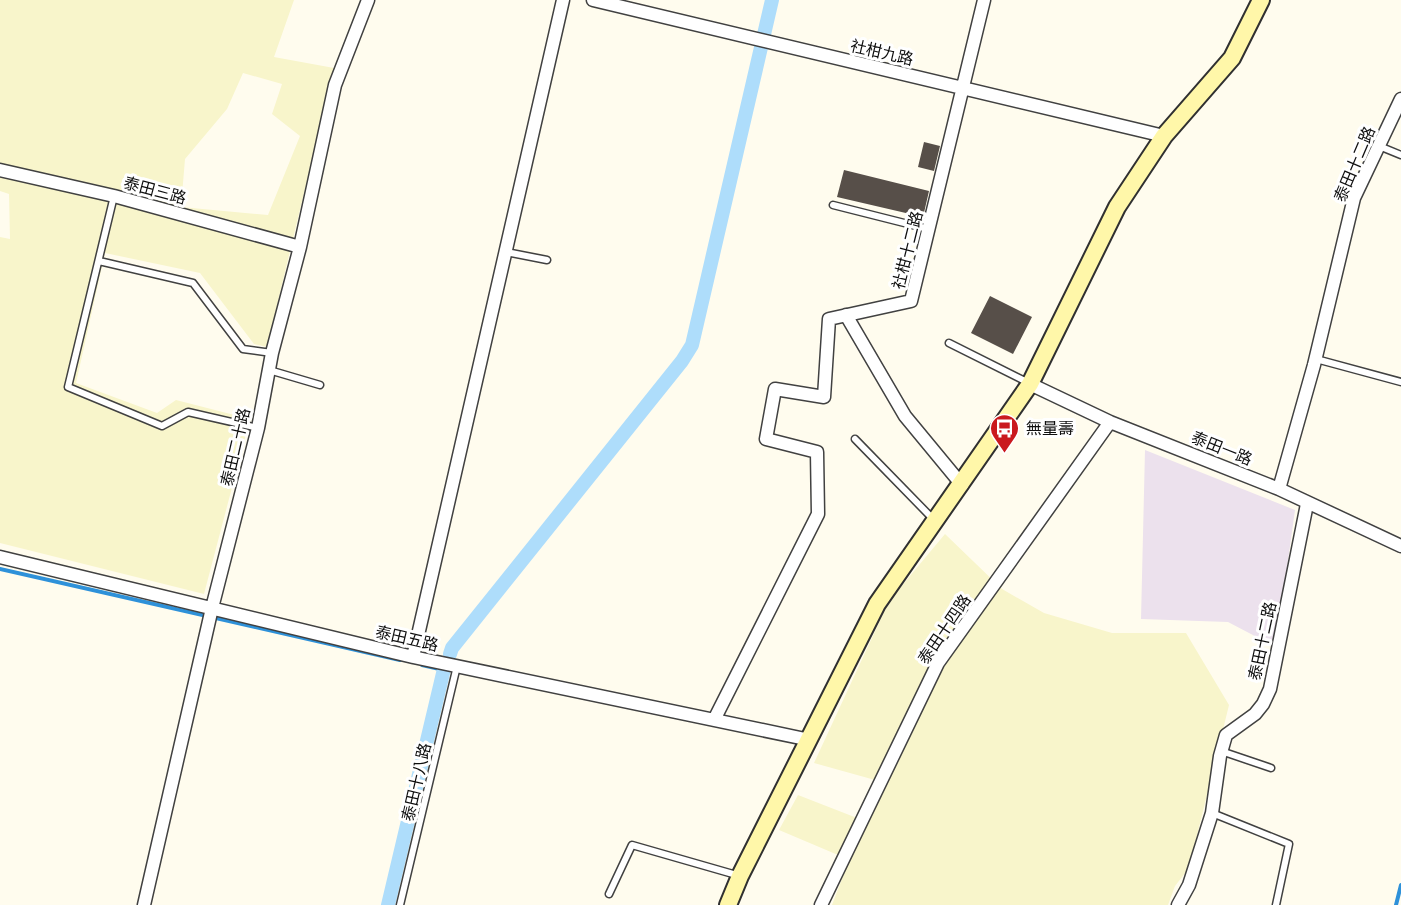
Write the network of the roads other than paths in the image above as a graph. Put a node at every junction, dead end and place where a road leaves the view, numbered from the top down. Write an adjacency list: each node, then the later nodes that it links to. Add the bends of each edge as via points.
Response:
1 (368, 0): 15 (street, 泰田二十路, via 335,85)
2 (563, 0): 16 (street)
3 (593, 0): 6 (street, 社柑九路)
4 (984, 0): 6 (street, 社柑十二路)
5 (1262, 0): 8 (street, via 1232,58)
6 (963, 88): 8 (street, 社柑九路); 14 (street, 社柑十二路)
7 (1401, 99): 9 (street, 泰田十二路)
8 (1164, 136): 25 (street, via 1117,207)
9 (1379, 146): 10 (lane); 22 (street, 泰田十二路, via 1354,198)
10 (1401, 154)
11 (0, 170): 12 (street, 泰田三路)
12 (114, 196): 15 (street, 泰田三路); 18 (lane)
13 (833, 205): 14 (lane)
14 (929, 229): 19 (street, 社柑十二路, via 911,300)
15 (300, 247): 21 (street, 泰田二十路)
16 (506, 252): 17 (lane); 37 (street)
17 (547, 260)
18 (99, 261): 21 (lane, via 193,283 243,349); 28 (lane, via 68,387 162,426 188,412)
19 (846, 315): 30 (street, via 905,416); 39 (street, 社柑十二路, via 829,319 824,397 775,389 766,439 817,452 818,514)
20 (949, 342): 25 (lane)
21 (272, 353): 23 (street, 泰田二十路)
22 (1315, 359): 24 (lane); 31 (street, 泰田十二路)
23 (269, 370): 26 (lane); 28 (street, 泰田二十路)
24 (1401, 382)
25 (1030, 384): 27 (street, 泰田一路); 30 (street)
26 (320, 385)
27 (1110, 422): 31 (street, 泰田一路); 49 (street, 泰田十四路, via 938,663)
28 (258, 428): 36 (street, 泰田二十路)
29 (855, 439): 33 (lane)
30 (962, 485): 33 (street)
31 (1279, 489): 32 (street, 泰田一路)
32 (1307, 504): 34 (street, 泰田一路); 41 (street, 泰田十二路, via 1270,689 1255,714 1226,735)
33 (936, 522): 40 (street, via 878,604)
34 (1401, 546)
35 (0, 557): 36 (street, 泰田五路)
36 (212, 608): 37 (street, 泰田五路); 46 (street, 泰田二十路)
37 (413, 657): 38 (street, 泰田五路)
38 (457, 666): 39 (street, 泰田五路); 47 (lane, 泰田十八路)
39 (714, 720): 40 (street, 泰田五路)
40 (810, 740): 44 (street)
41 (1221, 751): 42 (lane); 43 (street, 泰田十二路)
42 (1271, 768)
43 (1212, 813): 50 (street, 泰田十二路, via 1189,885); 51 (lane, via 1289,844)
44 (740, 876): 45 (lane, via 632,845); 48 (street)
45 (609, 894)
46 (144, 905)
47 (400, 905)
48 (728, 905)
49 (821, 905)
50 (1178, 905)
51 (1276, 905)

